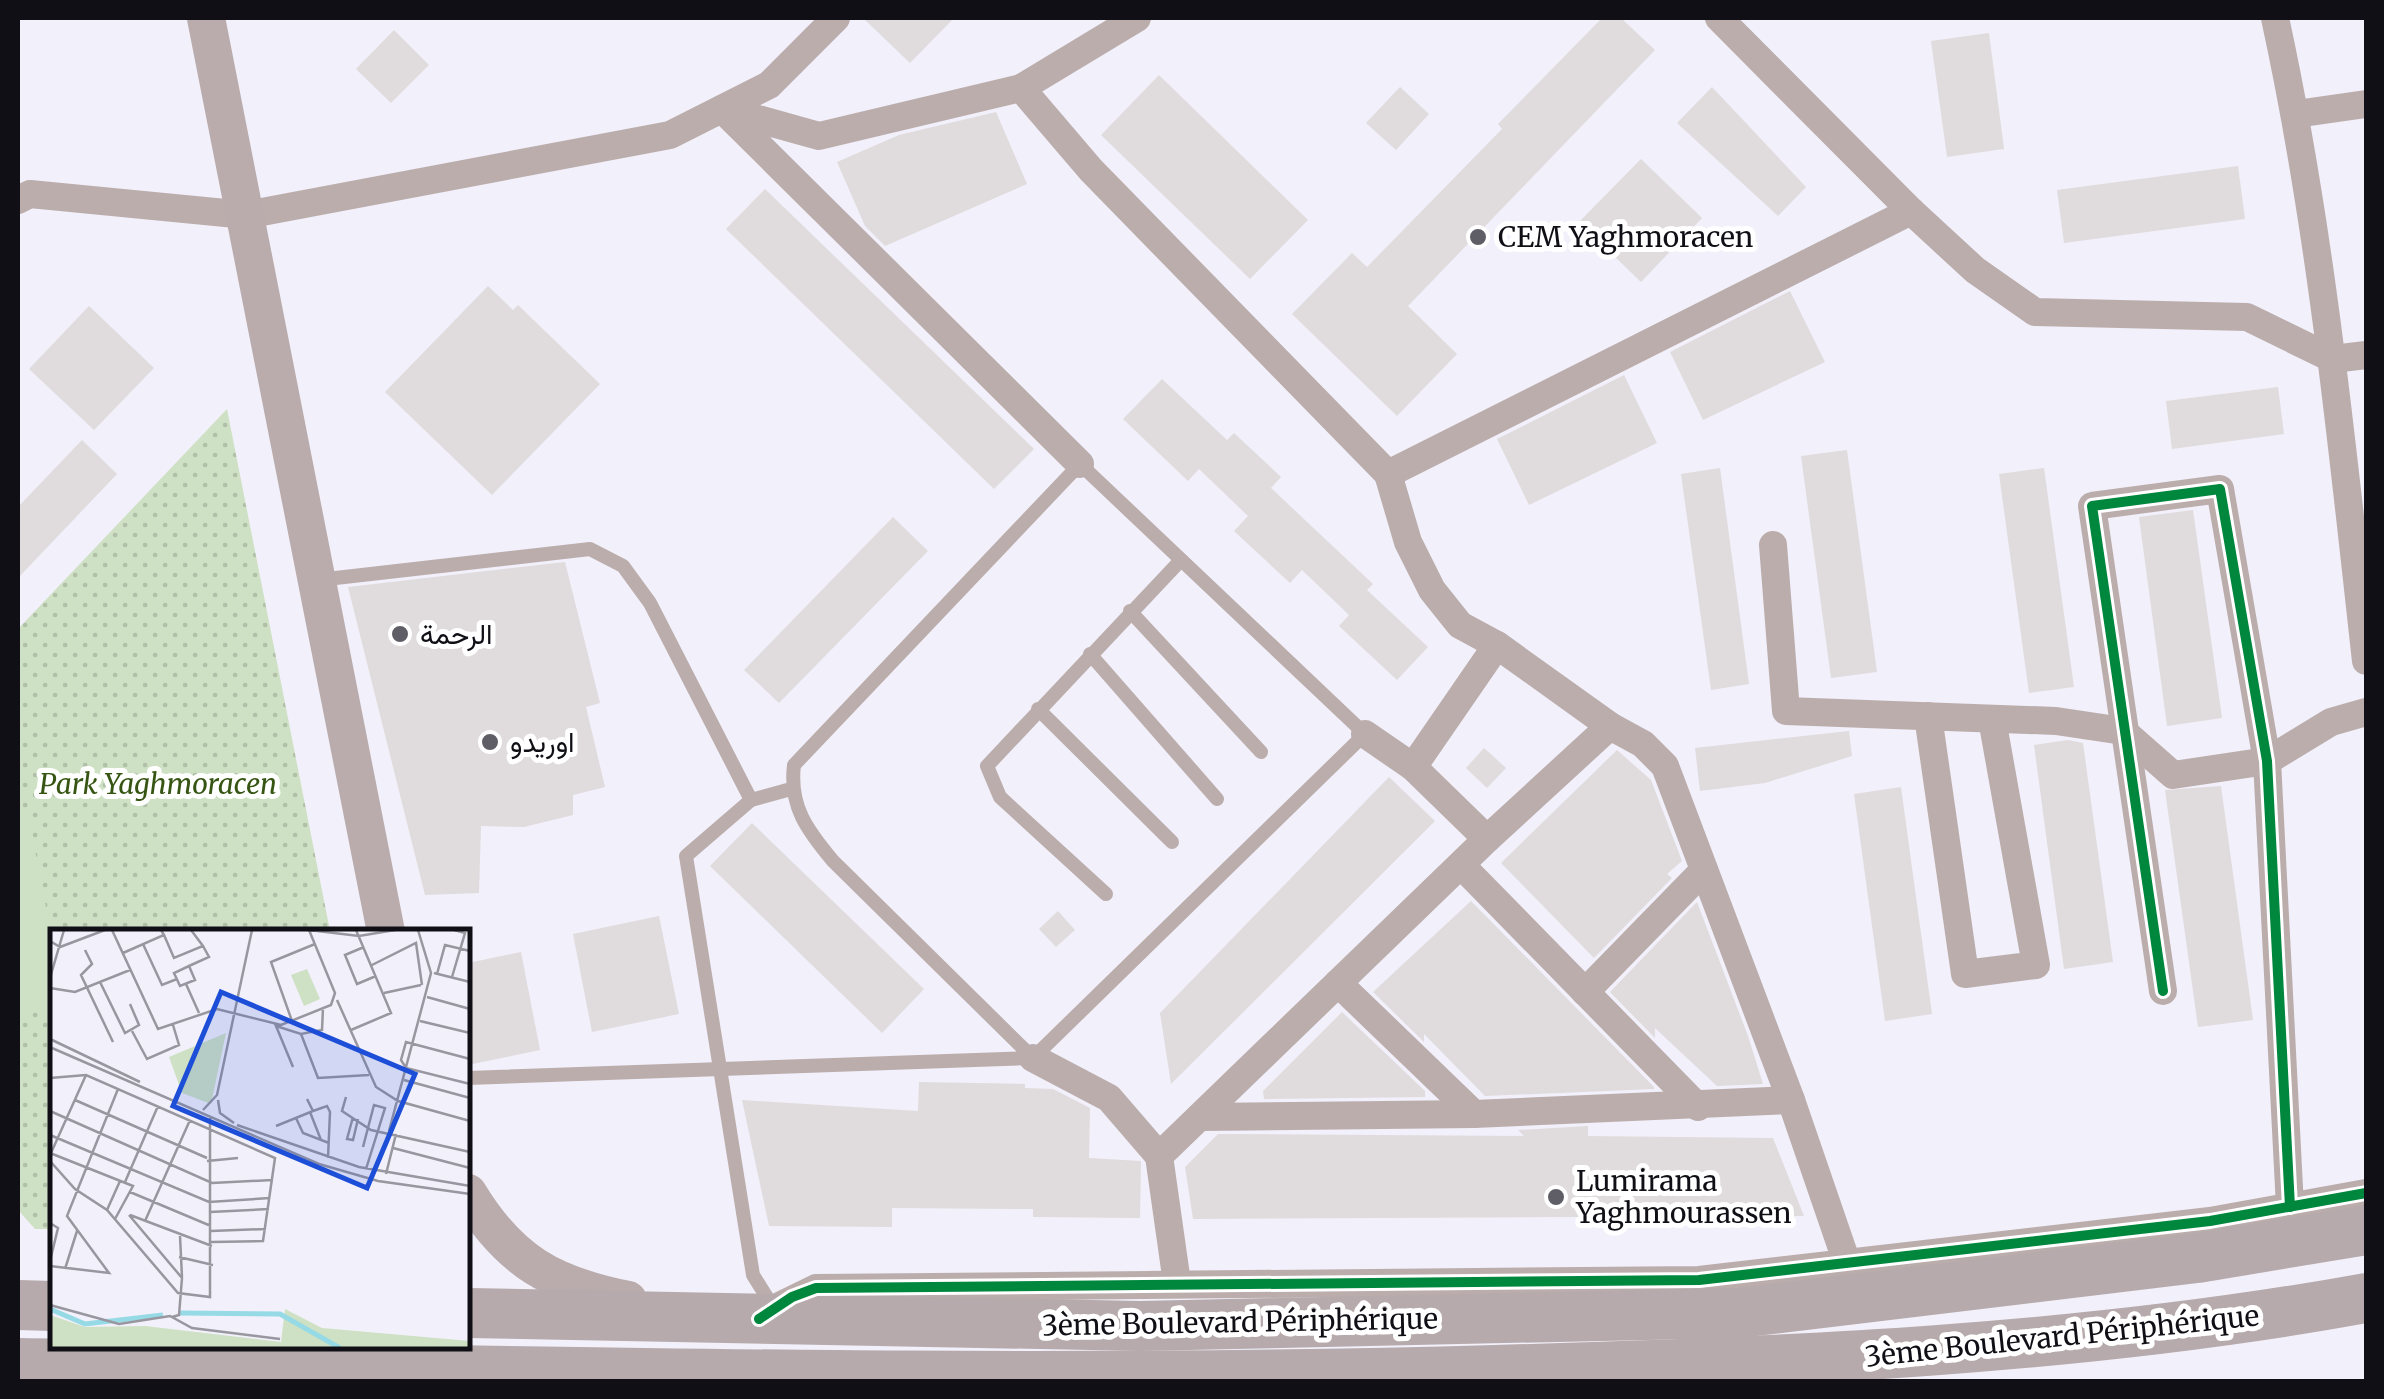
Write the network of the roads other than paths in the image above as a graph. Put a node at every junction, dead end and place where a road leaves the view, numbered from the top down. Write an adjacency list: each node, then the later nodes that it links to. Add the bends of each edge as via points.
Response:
1 (206, 18): 12 (main road)
2 (836, 18): 8 (street, via 770,85)
3 (1136, 18): 6 (street)
4 (1719, 18): 11 (street)
5 (2275, 18): 9 (street)
6 (1021, 88): 8 (street, via 820,136); 16 (street, via 1090,170)
7 (2366, 104): 9 (street)
8 (722, 109): 12 (street, via 670,135); 15 (street)
9 (2296, 114): 14 (street)
10 (18, 200): 12 (street, via 30,194)
11 (1911, 211): 14 (street, via 1975,270 2035,312 2247,317); 16 (street)
12 (246, 216): 19 (main road)
13 (2366, 355): 14 (street)
14 (2333, 360): 23 (street)
15 (1080, 464): 18 (lane); 34 (lane, via 794,764)
16 (1388, 474): 21 (street, via 1408,542 1432,590 1460,625)
17 (1772, 545): 26 (street, via 1786,711)
18 (1181, 560): 20 (lane); 30 (lane)
19 (318, 580): 36 (lane, via 590,549 623,566 650,603); 42 (main road)
20 (1130, 610): 22 (lane); 31 (lane)
21 (1497, 645): 28 (street); 33 (street)
22 (1090, 654): 24 (lane); 35 (lane)
23 (2366, 661)
24 (1038, 709): 38 (lane); 41 (lane, via 987,766 1000,797)
25 (2366, 712): 32 (street, via 2331,722)
26 (1928, 716): 27 (street); 27 (street, via 1965,974 2036,965)
27 (1992, 719): 29 (street)
28 (1610, 726): 37 (street); 40 (street, via 1665,766)
29 (2123, 732): 32 (street, via 2173,775); 32 (street, via 2092,506 2220,488); 44 (street)
30 (1364, 734): 33 (street); 46 (lane)
31 (1261, 752)
32 (2266, 760): 56 (street)
33 (1412, 767): 37 (street)
34 (791, 789): 36 (lane); 46 (lane, via 804,827 832,861)
35 (1217, 799)
36 (752, 800): 47 (lane, via 686,856)
37 (1487, 840): 39 (street)
38 (1172, 842)
39 (1461, 865): 43 (street); 45 (street)
40 (1704, 870): 45 (street); 49 (street)
41 (1106, 894)
42 (385, 929)
43 (1338, 983): 51 (street); 52 (street)
44 (2162, 991)
45 (1585, 992): 50 (street)
46 (1034, 1058): 47 (lane); 53 (street, via 1110,1098)
47 (718, 1066): 48 (lane); 64 (lane, via 753,1274)
48 (470, 1078)
49 (1791, 1100): 50 (street); 58 (street)
50 (1698, 1107): 51 (street)
51 (1474, 1114): 52 (street)
52 (1200, 1117): 53 (street)
53 (1159, 1156): 59 (street)
54 (2366, 1193): 56 (street)
55 (470, 1197): 64 (main road, via 525,1264 582,1291)
56 (2290, 1206): 58 (street)
57 (2366, 1230): 64 (highway, 3ème Boulevard Périphérique, via 2197,1258 1738,1313 1140,1326)
58 (1847, 1263): 59 (street, via 1700,1280)
59 (1177, 1283): 64 (street, via 816,1288)
60 (2366, 1298): 67 (highway, 3ème Boulevard Périphérique, via 2236,1322 1783,1362)
61 (18, 1305): 62 (highway)
62 (50, 1306)
63 (470, 1313): 64 (highway, 3ème Boulevard Périphérique)
64 (766, 1313)
65 (18, 1363): 66 (highway, 3ème Boulevard Périphérique)
66 (439, 1375): 67 (highway, 3ème Boulevard Périphérique)
67 (1324, 1378)

